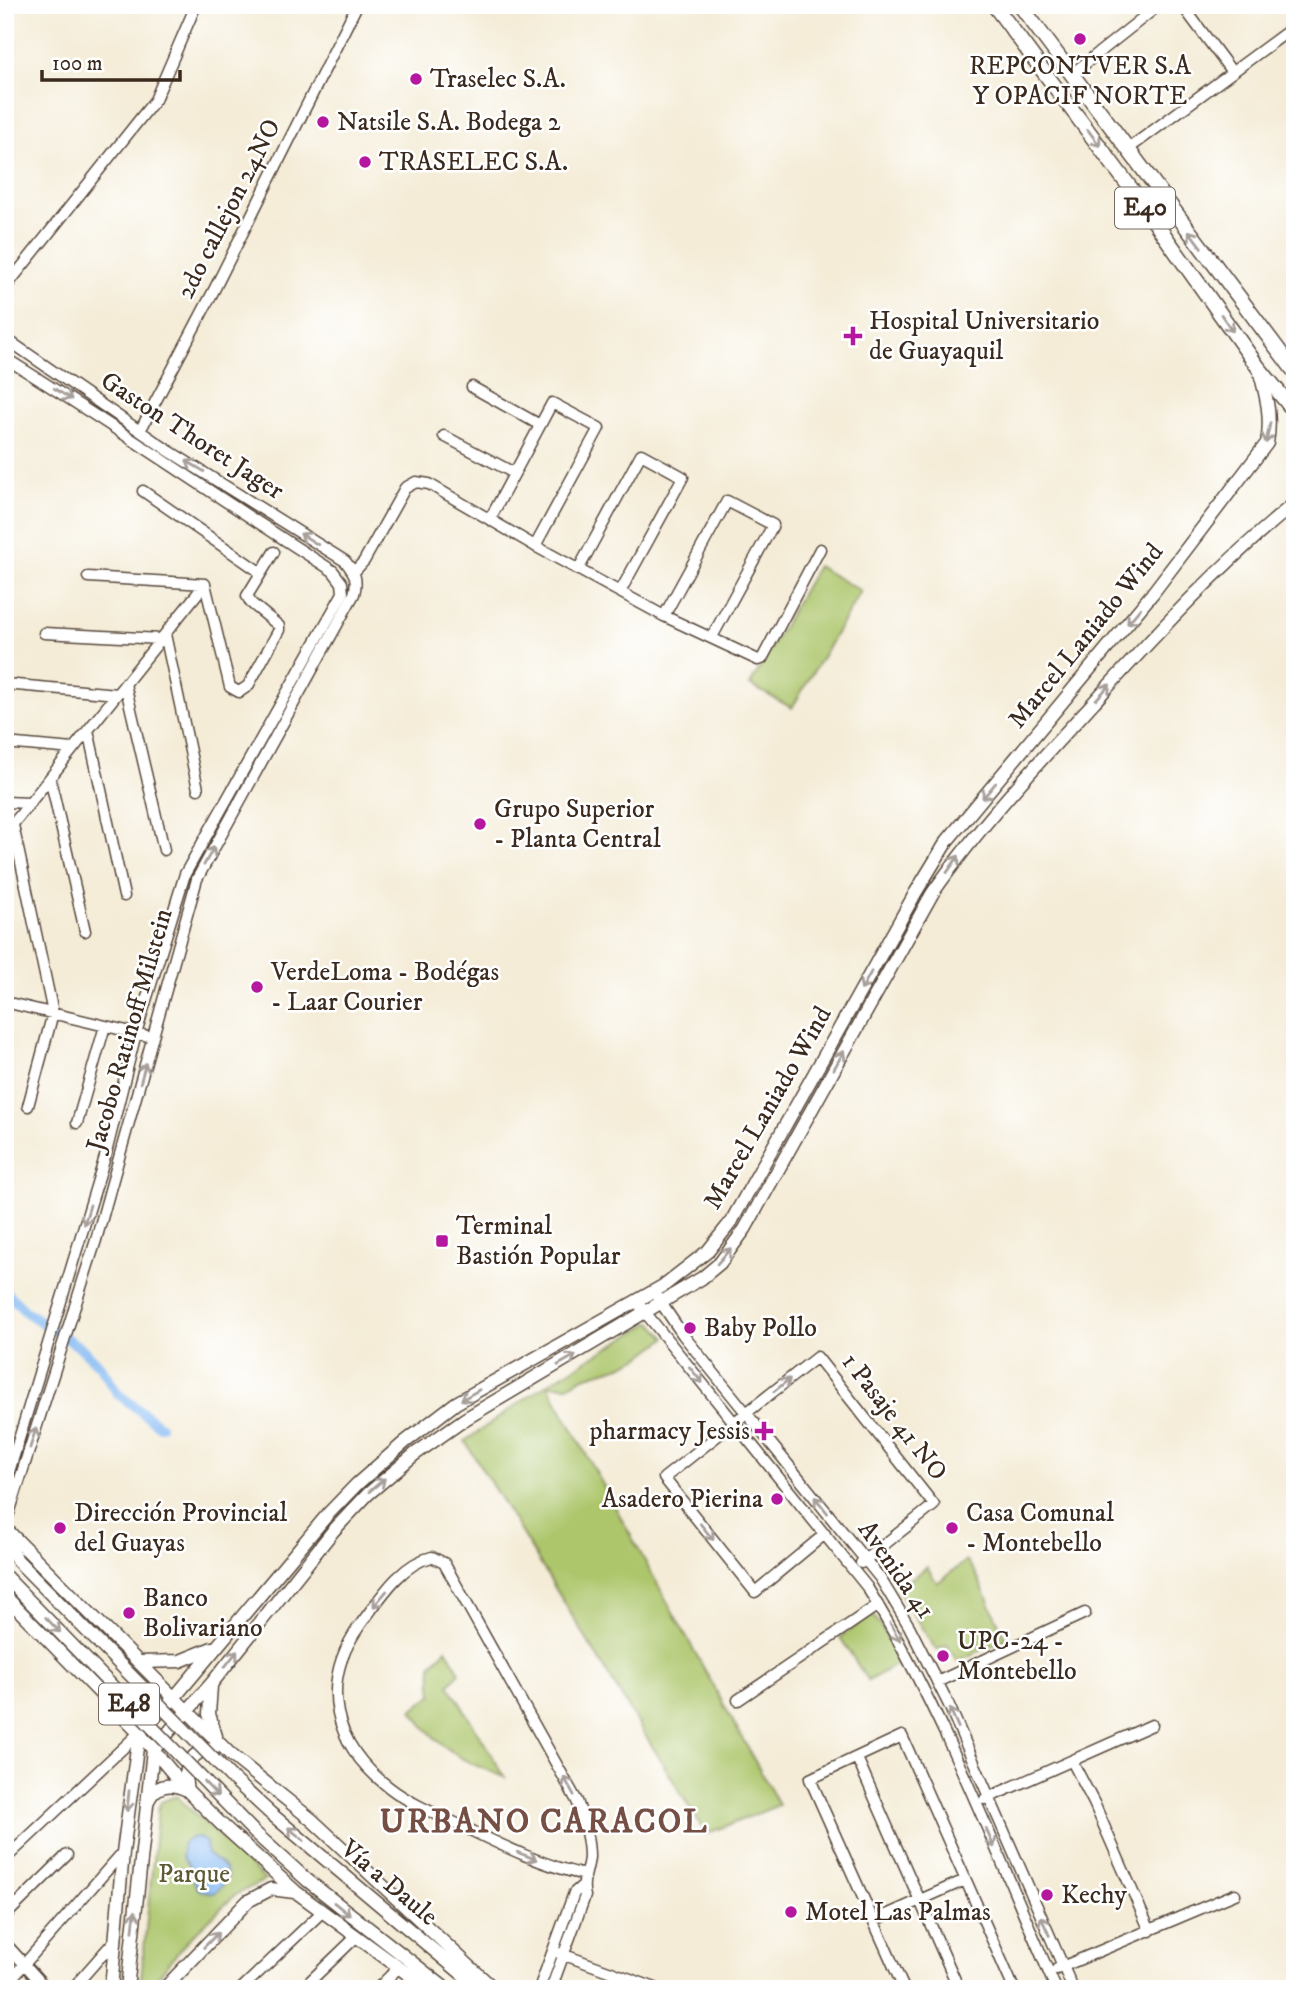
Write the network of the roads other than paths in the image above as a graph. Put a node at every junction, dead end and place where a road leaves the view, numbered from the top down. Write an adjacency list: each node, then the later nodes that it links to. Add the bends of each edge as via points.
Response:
1 (196, 5): 11 (street, via 155,100)
2 (357, 5): 19 (street, 2do callejon 24NO)
3 (994, 5): 14 (highway, E40, one-way to 14)
4 (1020, 5): 9 (highway, E40)
5 (1159, 5): 9 (street)
6 (1182, 5): 8 (street)
7 (1295, 26): 8 (street)
8 (1232, 72): 10 (street)
9 (1072, 74): 10 (highway, E40)
10 (1128, 149): 15 (highway, E40, one-way to 10)
11 (5, 288)
12 (5, 338): 19 (street, Gaston Thoret Jager)
13 (5, 358): 24 (street, Gaston Thoret Jager, one-way to 24)
14 (1258, 367): 17 (highway, E40); 64 (main road, Marcel Laniado Wind, one-way to 64, via 1269,408 1267,443 1152,594 947,841 731,1222 708,1251)
15 (1294, 368)
16 (472, 387): 18 (street)
17 (1295, 412)
18 (540, 425): 21 (street); 27 (street, via 552,403 599,428)
19 (141, 431): 22 (street, Gaston Thoret Jager, one-way to 19)
20 (444, 436): 21 (street)
21 (514, 473): 26 (street)
22 (224, 484): 24 (street); 32 (street, Gaston Thoret Jager, one-way to 22, via 345,561)
23 (143, 491): 31 (street)
24 (216, 496): 35 (street, Gaston Thoret Jager, via 333,571)
25 (1295, 503): 66 (main road, Marcel Laniado Wind, one-way to 25, via 720,1263 738,1239 932,894 958,856 1186,601)
26 (490, 519): 27 (street); 32 (street, via 429,484 416,482 405,488)
27 (535, 546): 30 (street)
28 (820, 549): 40 (street, via 762,659)
29 (274, 552): 31 (street)
30 (578, 570): 36 (street); 36 (street, via 642,454 683,477)
31 (260, 572): 34 (street, via 247,596 279,630 239,692 230,687)
32 (354, 572): 44 (street, Jacobo Ratinoff Milstein, via 354,594)
33 (88, 577): 34 (street)
34 (205, 583): 39 (street)
35 (342, 583): 44 (street, Jacobo Ratinoff Milstein, via 338,605)
36 (620, 592): 37 (street)
37 (664, 616): 40 (street); 40 (street, via 727,501 773,525)
38 (44, 633): 39 (street)
39 (163, 636): 42 (street); 49 (street)
40 (712, 638)
41 (5, 684): 43 (street)
42 (125, 684): 43 (street); 54 (street)
43 (117, 694): 45 (street)
44 (276, 724): 60 (street, Jacobo Ratinoff Milstein, via 185,874); 61 (street, Jacobo Ratinoff Milstein, one-way to 44, via 197,879)
45 (88, 730): 47 (street); 55 (street)
46 (5, 743): 47 (street)
47 (73, 749): 48 (street)
48 (50, 778): 51 (street); 56 (street)
49 (198, 789)
50 (5, 802): 51 (street)
51 (30, 803): 52 (street)
52 (13, 825): 53 (street); 58 (street)
53 (5, 834)
54 (164, 850)
55 (124, 896)
56 (85, 931)
57 (5, 1002): 58 (street)
58 (53, 1013): 59 (street); 62 (street)
59 (105, 1026): 60 (street); 63 (street)
60 (136, 1033): 61 (street); 70 (street, Jacobo Ratinoff Milstein, one-way to 70, via 104,1157)
61 (152, 1037): 71 (street, Jacobo Ratinoff Milstein, one-way to 61, via 96,1240)
62 (28, 1106)
63 (77, 1123)
64 (653, 1291): 65 (main road, Marcel Laniado Wind); 66 (street, Avenida 41)
65 (636, 1301): 67 (street, Avenida 41); 82 (main road, Marcel Laniado Wind, one-way to 82, via 456,1403 405,1442 328,1514)
66 (661, 1304): 67 (main road, Marcel Laniado Wind); 68 (street, Avenida 41)
67 (645, 1313): 69 (street, Avenida 41, one-way to 69); 85 (main road, Marcel Laniado Wind, one-way to 67, via 368,1493 465,1419)
68 (746, 1413): 69 (street); 76 (street, Avenida 41, one-way to 68); 76 (street, 1 Pasaje 41 NO, one-way to 76, via 817,1357 934,1505)
69 (734, 1422): 72 (street, Avenida 41); 72 (street, one-way to 72, via 664,1478 755,1592)
70 (5, 1485)
71 (5, 1527): 83 (main road, E48)
72 (825, 1534): 77 (street, Avenida 41)
73 (5, 1538): 75 (main road)
74 (5, 1548): 75 (main road, E48)
75 (17, 1559): 133 (main road, Vía a Daule / E48, one-way to 75, bridge, via 231,1777)
76 (865, 1559): 77 (street); 84 (street, Avenida 41, via 909,1626)
77 (853, 1569): 80 (street, Avenida 41)
78 (5, 1576): 132 (main road, Vía a Daule / E48, one-way to 132, bridge, via 254,1832 307,1880)
79 (5, 1597): 90 (main road, E48)
80 (878, 1605): 87 (street); 98 (street, Avenida 41, one-way to 98, via 934,1710)
81 (1085, 1613): 84 (street)
82 (219, 1645): 83 (main road, via 180,1661); 86 (main road, Marcel Laniado Wind)
83 (140, 1662): 86 (main road, E48)
84 (937, 1682): 97 (street, Avenida 41, one-way to 84)
85 (212, 1683): 88 (main road, Marcel Laniado Wind); 91 (main road, via 209,1714)
86 (174, 1698): 88 (main road, E48); 90 (main road, Marcel Laniado Wind)
87 (738, 1700)
88 (187, 1711): 91 (main road, E48); 92 (main road, Marcel Laniado Wind)
89 (1152, 1725): 95 (street)
90 (139, 1734): 92 (main road, E48); 100 (main road, one-way to 100); 103 (street)
91 (219, 1743): 93 (main road, E48)
92 (153, 1750): 96 (main road, E48); 99 (main road)
93 (230, 1754): 96 (main road, via 221,1749 199,1752 186,1768); 134 (main road, Vía a Daule / E48, via 312,1820)
94 (856, 1758): 106 (street, via 902,1737); 109 (street); 112 (street, via 810,1779)
95 (1072, 1760): 97 (street); 113 (street)
96 (187, 1790): 99 (main road, via 178,1785 158,1788); 107 (main road, E48)
97 (989, 1798): 98 (street); 102 (street, Avenida 41)
98 (975, 1804): 104 (street, Avenida 41, one-way to 104)
99 (146, 1805): 126 (main road, one-way to 99)
100 (123, 1852): 115 (main road); 118 (street)
101 (67, 1855): 111 (street)
102 (1015, 1856): 104 (street); 120 (street, Avenida 41, one-way to 102)
103 (5, 1859)
104 (1001, 1862): 121 (street, Avenida 41)
105 (584, 1880): 105 (street, one-way to 105, via 589,1857 577,1801 444,1563 432,1557 420,1560 402,1572 346,1645 337,1677 337,1706 345,1737 362,1765 392,1790 517,1853); 117 (street, via 585,1896)
106 (965, 1880): 109 (street); 140 (street)
107 (296, 1892): 110 (main road, E48); 127 (main road, one-way to 107, via 248,1901 271,1889)
108 (1235, 1895): 113 (street)
109 (919, 1900): 112 (street); 139 (street)
110 (322, 1912): 114 (main road, E48); 128 (street)
111 (5, 1916)
112 (873, 1921): 138 (street)
113 (1150, 1931): 120 (street)
114 (356, 1937): 119 (main road, E48); 129 (street)
115 (117, 1939): 124 (street); 125 (main road)
116 (5, 1943): 118 (street)
117 (559, 1953): 135 (street); 136 (street); 137 (street)
118 (25, 1965): 122 (street); 123 (street)
119 (399, 1967): 130 (street); 131 (main road, E48)
120 (1063, 1967): 121 (street); 142 (street, Avenida 41)
121 (1049, 1972): 141 (street, Avenida 41)
122 (5, 1986)
123 (47, 1989)
124 (72, 1989)
125 (111, 1989)
126 (127, 1989)
127 (164, 1989)
128 (241, 1989)
129 (302, 1989)
130 (377, 1989)
131 (428, 1989)
132 (446, 1989)
133 (480, 1989)
134 (494, 1989)
135 (539, 1989)
136 (551, 1989)
137 (658, 1989)
138 (904, 1989)
139 (958, 1989)
140 (1014, 1989)
141 (1056, 1989)
142 (1073, 1989)

